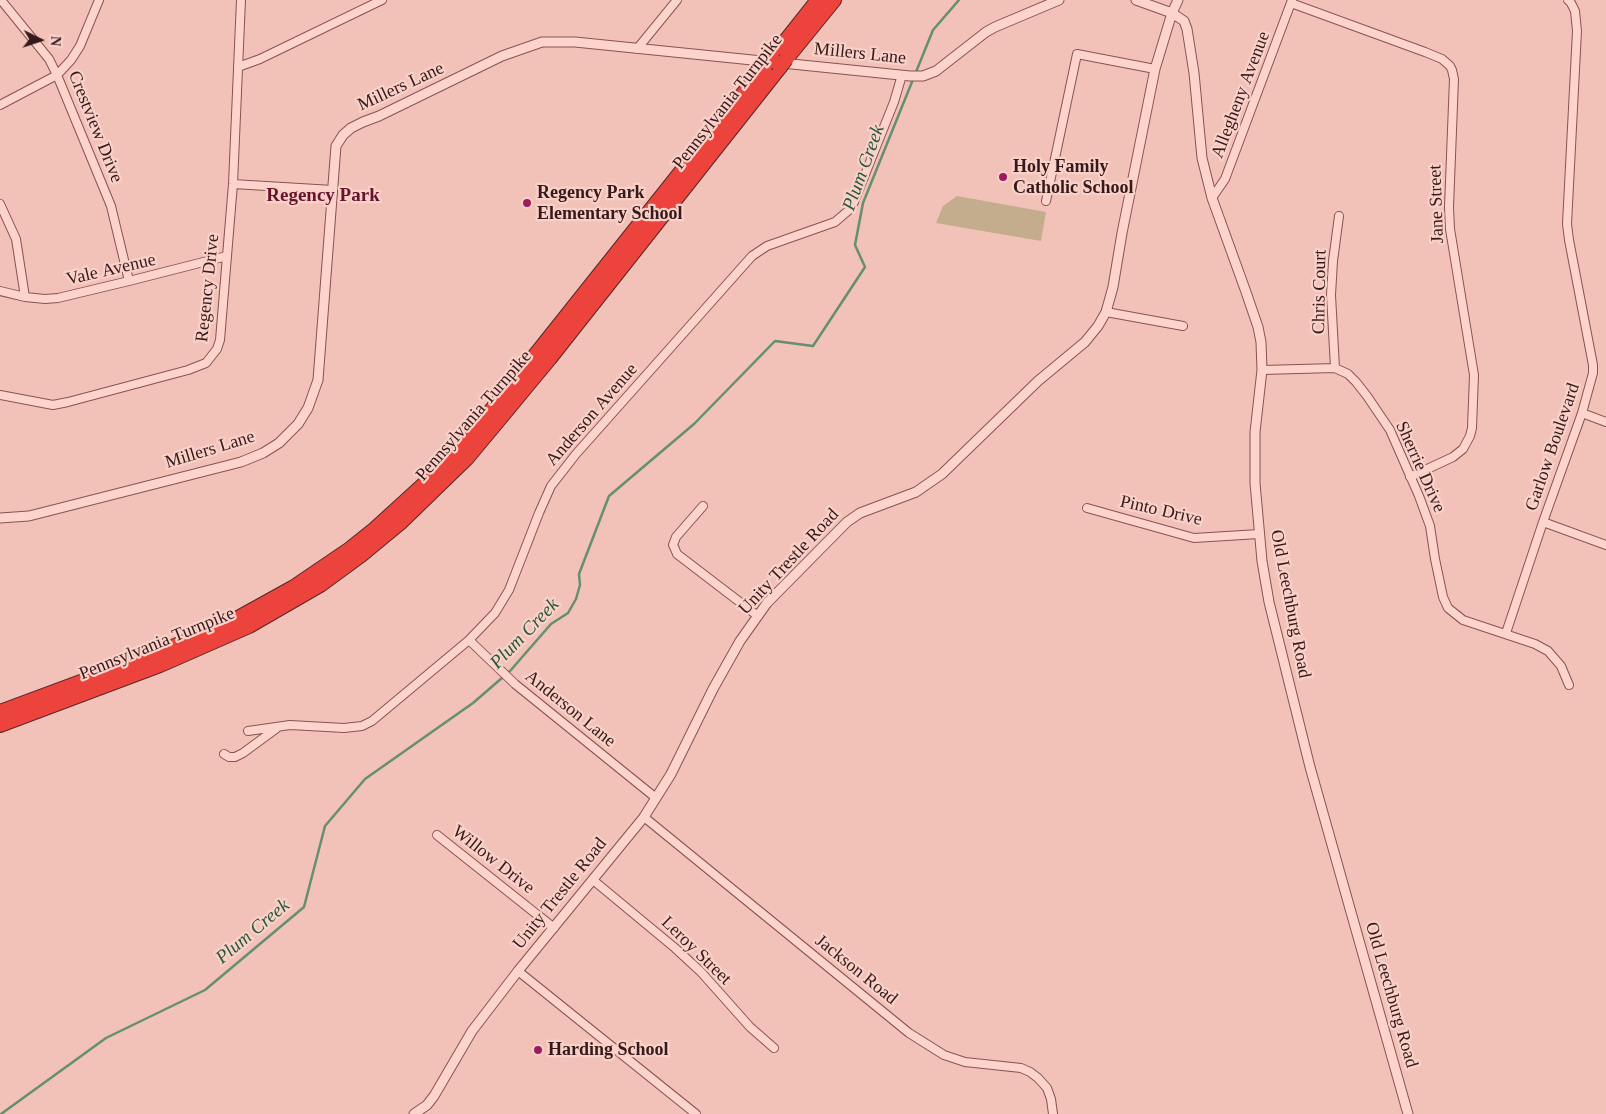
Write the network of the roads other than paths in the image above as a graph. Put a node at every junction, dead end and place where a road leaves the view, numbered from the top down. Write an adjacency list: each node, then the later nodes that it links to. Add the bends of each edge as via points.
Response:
1 (1, 0): 18 (street, Crestview Drive, via 49,59)
2 (100, 0): 18 (street, via 80,46)
3 (241, 0): 16 (street, Regency Drive)
4 (382, 0): 16 (street)
5 (677, 0): 14 (street)
6 (818, 0): 15 (highway, Pennsylvania Turnpike)
7 (834, 0): 15 (highway, Pennsylvania Turnpike)
8 (1059, 0): 19 (street, Millers Lane, via 990,30 936,71)
9 (1136, 0): 13 (street)
10 (1178, 0): 13 (street, Unity Trestle Road)
11 (1568, 0): 36 (street, Garlow Boulevard, via 1575,11 1577,31 1567,224 1593,364)
12 (1291, 2): 23 (street, Allegheny Avenue, via 1225,179); 38 (street, Jane Street, via 1442,59 1452,70 1450,229 1474,375 1472,428 1463,450)
13 (1172, 13): 17 (street, Unity Trestle Road); 23 (street, Old Leechburg Road, via 1184,21 1187,29 1200,144)
14 (637, 49): 19 (street, Millers Lane); 22 (street, Millers Lane, via 542,42 502,56 351,128 336,146)
15 (776, 62): 49 (highway, Pennsylvania Turnpike, via 481,423 431,478 375,529 294,587 229,623 151,656); 50 (highway, Pennsylvania Turnpike, via 550,358 466,458 401,522 361,556 249,626 160,665)
16 (238, 67): 21 (street, Regency Drive)
17 (1155, 69): 24 (street, via 1077,54); 31 (street, Unity Trestle Road)
18 (57, 75): 20 (street); 28 (street, Crestview Drive, via 111,206)
19 (911, 76): 47 (street, Anderson Avenue, via 894,102 849,210 835,222 767,246 752,256 583,447 552,486 509,590 495,613)
20 (0, 105)
21 (233, 184): 22 (street); 27 (street, Regency Drive)
22 (332, 190): 41 (street, Millers Lane, via 318,380 298,424 271,448 241,462 29,516)
23 (1212, 198): 34 (street, Old Leechburg Road, via 1258,327)
24 (1046, 201)
25 (0, 204): 30 (street, via 16,239)
26 (1340, 216): 33 (street, Chris Court, via 1331,295)
27 (227, 256): 28 (street, Vale Avenue); 35 (street, Regency Drive, via 220,340 217,350 206,363 53,405)
28 (129, 281): 30 (street, Vale Avenue, via 58,298)
29 (0, 291): 30 (street, Vale Avenue)
30 (25, 297)
31 (1106, 312): 32 (street); 45 (street, Unity Trestle Road, via 1085,342 1038,381 942,474 916,492 860,513 847,522)
32 (1183, 326)
33 (1335, 368): 34 (street); 38 (street, Sherrie Drive, via 1348,374 1368,396 1390,430)
34 (1262, 370): 43 (street, Old Leechburg Road, via 1254,462)
35 (0, 395)
36 (1582, 413): 37 (street); 42 (street, Garlow Boulevard)
37 (1606, 422)
38 (1410, 477): 46 (street, Sherrie Drive, via 1430,526 1443,597 1448,608 1463,620)
39 (703, 506): 45 (street, via 676,537 673,545 677,554)
40 (1087, 508): 43 (street, Pinto Drive, via 1194,538)
41 (0, 518)
42 (1543, 522): 44 (street); 46 (street, Garlow Boulevard)
43 (1259, 534): 64 (street, Old Leechburg Road, via 1270,602 1308,760)
44 (1606, 545)
45 (758, 616): 54 (street, Unity Trestle Road, via 713,689)
46 (1506, 634): 48 (street, Sherrie Drive, via 1548,651 1561,666)
47 (469, 640): 51 (street, Anderson Avenue, via 362,726 290,725); 54 (street, Anderson Lane, via 515,684)
48 (1570, 685)
49 (0, 712)
50 (0, 725)
51 (277, 728): 52 (street, Anderson Avenue); 53 (street, via 235,757)
52 (248, 731)
53 (224, 754)
54 (656, 798): 55 (street, Unity Trestle Road)
55 (644, 817): 57 (street, Unity Trestle Road); 63 (street, Jackson Road, via 910,1033 944,1055 965,1062 1021,1068 1030,1072 1047,1088)
56 (437, 835): 58 (street, Willow Drive)
57 (593, 880): 58 (street, Unity Trestle Road); 60 (street, Leroy Street, via 701,972 750,1027)
58 (554, 928): 59 (street, Unity Trestle Road)
59 (518, 971): 61 (street, Unity Trestle Road, via 472,1031 434,1096); 62 (street)
60 (774, 1048)
61 (414, 1114)
62 (696, 1114)
63 (1053, 1114)
64 (1408, 1114)

